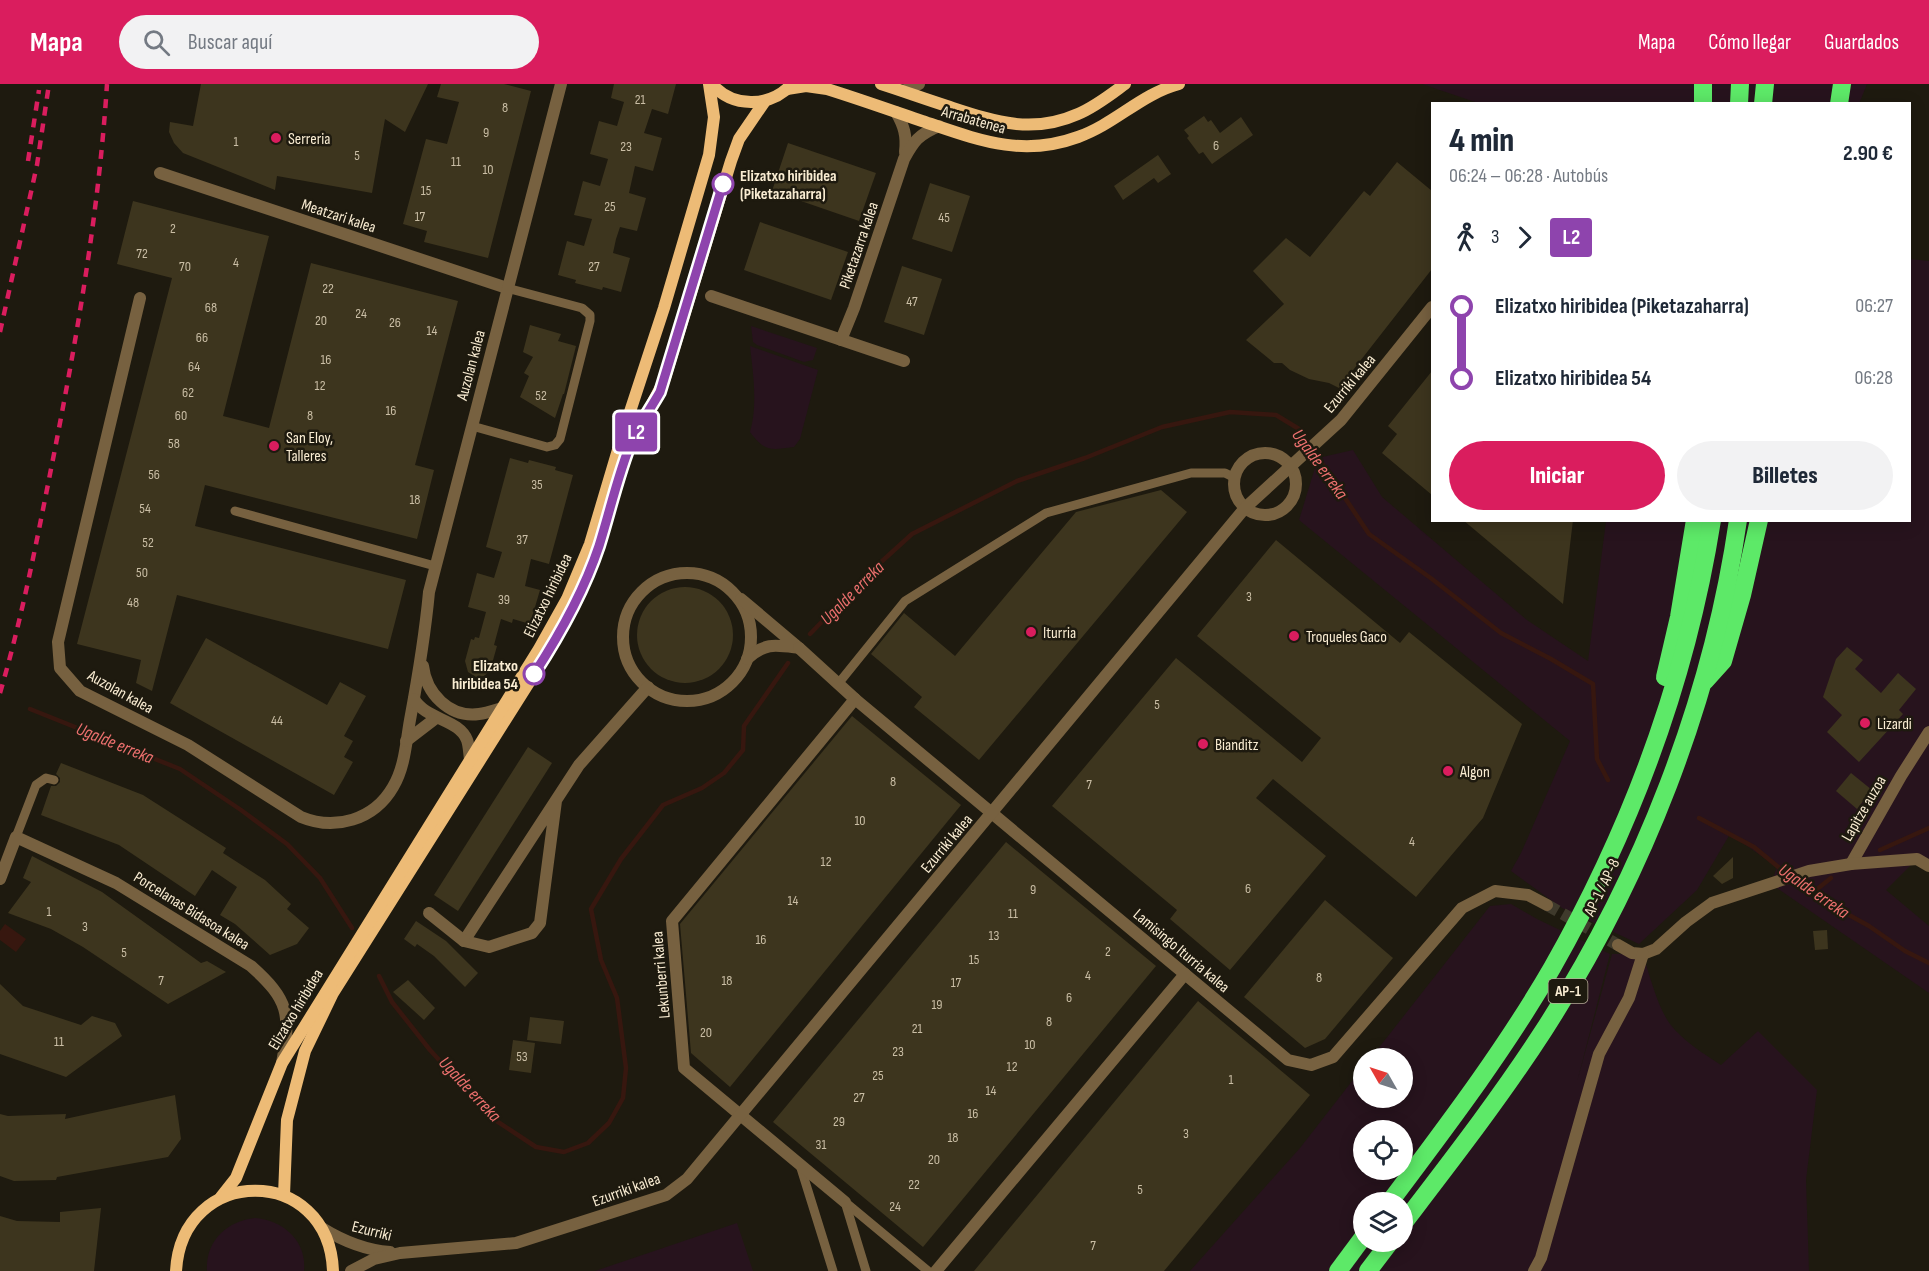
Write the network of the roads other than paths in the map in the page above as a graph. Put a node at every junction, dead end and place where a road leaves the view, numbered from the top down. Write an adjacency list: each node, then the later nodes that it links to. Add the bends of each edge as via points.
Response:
1 (561, 84): 22 (street, Auzolan kalea)
2 (711, 84): 13 (main road, via 739,101); 48 (main road, Elizatxo hiribidea, via 714,117 710,155 590,544 554,625)
3 (881, 84): 12 (main road, Arrabatenea)
4 (920, 84): 12 (street)
5 (1125, 84): 12 (main road, Arrabatenea, via 1078,114 1026,125 991,121)
6 (1179, 84): 19 (main road, Arrabatenea, via 1146,97 1093,131 1050,145 1002,146)
7 (1703, 84): 14 (highway)
8 (1740, 84): 15 (highway)
9 (1765, 84): 16 (highway)
10 (1842, 84): 17 (highway)
11 (789, 86): 13 (main road); 18 (main road, Arrabatenea, via 826,89)
12 (903, 91)
13 (765, 101): 71 (main road, Elizatxo hiribidea, via 739,139 730,161 664,381 628,450 598,547 574,604 547,654 333,993 305,1051 287,1120)
14 (1703, 102)
15 (1738, 102)
16 (1763, 102)
17 (1839, 102)
18 (896, 112): 19 (main road, Arrabatenea); 20 (street, Piketazarra kalea, via 904,125)
19 (939, 126): 20 (street, Piketazarra kalea, via 914,141)
20 (904, 159): 26 (street, Piketazarra kalea)
21 (160, 173): 22 (street, Meatzari kalea)
22 (507, 288): 28 (street, Auzolan kalea); 28 (lane, via 582,308 590,315 566,417 560,439 551,447)
23 (711, 296): 26 (street)
24 (140, 298): 52 (street, Auzolan kalea, via 58,642 60,668 80,690 188,745 314,823 342,823 375,808 398,777)
25 (1431, 308): 29 (street, Ezurriki kalea, via 1341,420)
26 (841, 340): 27 (street)
27 (904, 361)
28 (472, 426): 37 (street, Auzolan kalea)
29 (1291, 467): 30 (street, via 1281,457 1260,454 1238,468); 31 (street, Ezurriki kalea); 31 (street, via 1296,486 1286,507 1265,515)
30 (1235, 478): 31 (street, via 1236,494); 42 (lane, via 1225,473 1191,472 1046,513 905,601)
31 (1245, 508): 56 (street, Ezurriki kalea)
32 (235, 511): 37 (lane)
33 (1695, 522): 50 (highway, via 1661,694)
34 (1712, 522): 50 (highway, AP-1 / AP-8 / AP-1, via 1690,629)
35 (1738, 522): 43 (highway, AP-1 / AP-8 / AP-1)
36 (1759, 522): 43 (highway, via 1723,661)
37 (435, 566): 40 (street, Auzolan kalea)
38 (740, 598): 39 (street, Lamisingo Iturria kalea); 41 (street, via 752,633); 44 (street, via 705,575 682,573 649,585 633,602 623,628 624,650 636,677)
39 (798, 648): 41 (street, via 764,646); 42 (street, Lamisingo Iturria kalea)
40 (422, 656): 45 (street, Auzolan kalea); 46 (street, Auzolan kalea, via 428,687)
41 (747, 659): 44 (street, via 727,688 707,698 685,702)
42 (838, 684): 47 (street, Lamisingo Iturria kalea)
43 (1701, 684): 74 (highway, AP-1 / AP-8 / AP-1, via 1652,823 1600,934 1514,1076)
44 (648, 687): 55 (street, via 579,765)
45 (414, 699): 46 (street, via 422,692); 49 (street); 52 (street, Auzolan kalea)
46 (437, 699): 48 (street, via 470,714)
47 (855, 699): 56 (street, Lamisingo Iturria kalea); 68 (street, Lekunberri kalea, via 672,921 684,1068)
48 (502, 708): 53 (main road, Elizatxo hiribidea)
49 (436, 718): 52 (street); 53 (street, via 459,729 466,738)
50 (1663, 721): 70 (highway, AP-1 / AP-8 / AP-1, via 1611,852 1578,921 1493,1061)
51 (1929, 732): 58 (street, Lapitze auzoa)
52 (406, 741)
53 (470, 759): 67 (main road, Elizatxo hiribidea)
54 (54, 780): 57 (lane, via 46,778 36,785)
55 (556, 801): 63 (street); 63 (street, via 540,923 532,933 489,947)
56 (992, 813): 66 (street, Lamisingo Iturria kalea); 68 (street, Ezurriki kalea)
57 (16, 837): 60 (street); 67 (street, Porcelanas Bidasoa kalea, via 116,883 251,966 270,982 282,999 287,1017)
58 (1851, 864): 59 (street, Lapitze auzoa, via 1917,859); 65 (street, via 1809,871 1712,903 1656,949)
59 (1929, 866)
60 (0, 879)
61 (1547, 905): 66 (street, Lamisingo Iturria kalea, via 1528,895 1495,891 1462,908 1333,1057 1311,1065 1288,1060)
62 (429, 913): 63 (street)
63 (464, 941)
64 (1617, 945): 65 (street)
65 (1642, 954): 90 (street, via 1629,998 1599,1054)
66 (1185, 974): 87 (street)
67 (282, 1063): 72 (main road, Elizatxo hiribidea, via 236,1178)
68 (740, 1115): 69 (street, Lekunberri kalea); 78 (street, Ezurriki kalea, via 687,1179 666,1195 516,1243)
69 (800, 1165): 73 (street, Lekunberri kalea); 84 (lane)
70 (1397, 1192)
71 (284, 1195): 72 (main road, via 258,1190); 75 (main road, via 306,1208)
72 (221, 1197): 79 (main road, via 191,1222)
73 (845, 1202): 85 (lane); 86 (lane)
74 (1413, 1211)
75 (322, 1228): 78 (street, Ezurriki, via 359,1246); 82 (main road, via 333,1257)
76 (1353, 1251): 88 (highway)
77 (1382, 1252): 89 (highway)
78 (400, 1253): 83 (street, Ezurriki, via 374,1259)
79 (177, 1257): 80 (main road); 81 (main road)
80 (169, 1271)
81 (176, 1271)
82 (333, 1271)
83 (351, 1271)
84 (832, 1271)
85 (866, 1271)
86 (928, 1271)
87 (936, 1271)
88 (1338, 1271)
89 (1368, 1271)
90 (1534, 1271)

